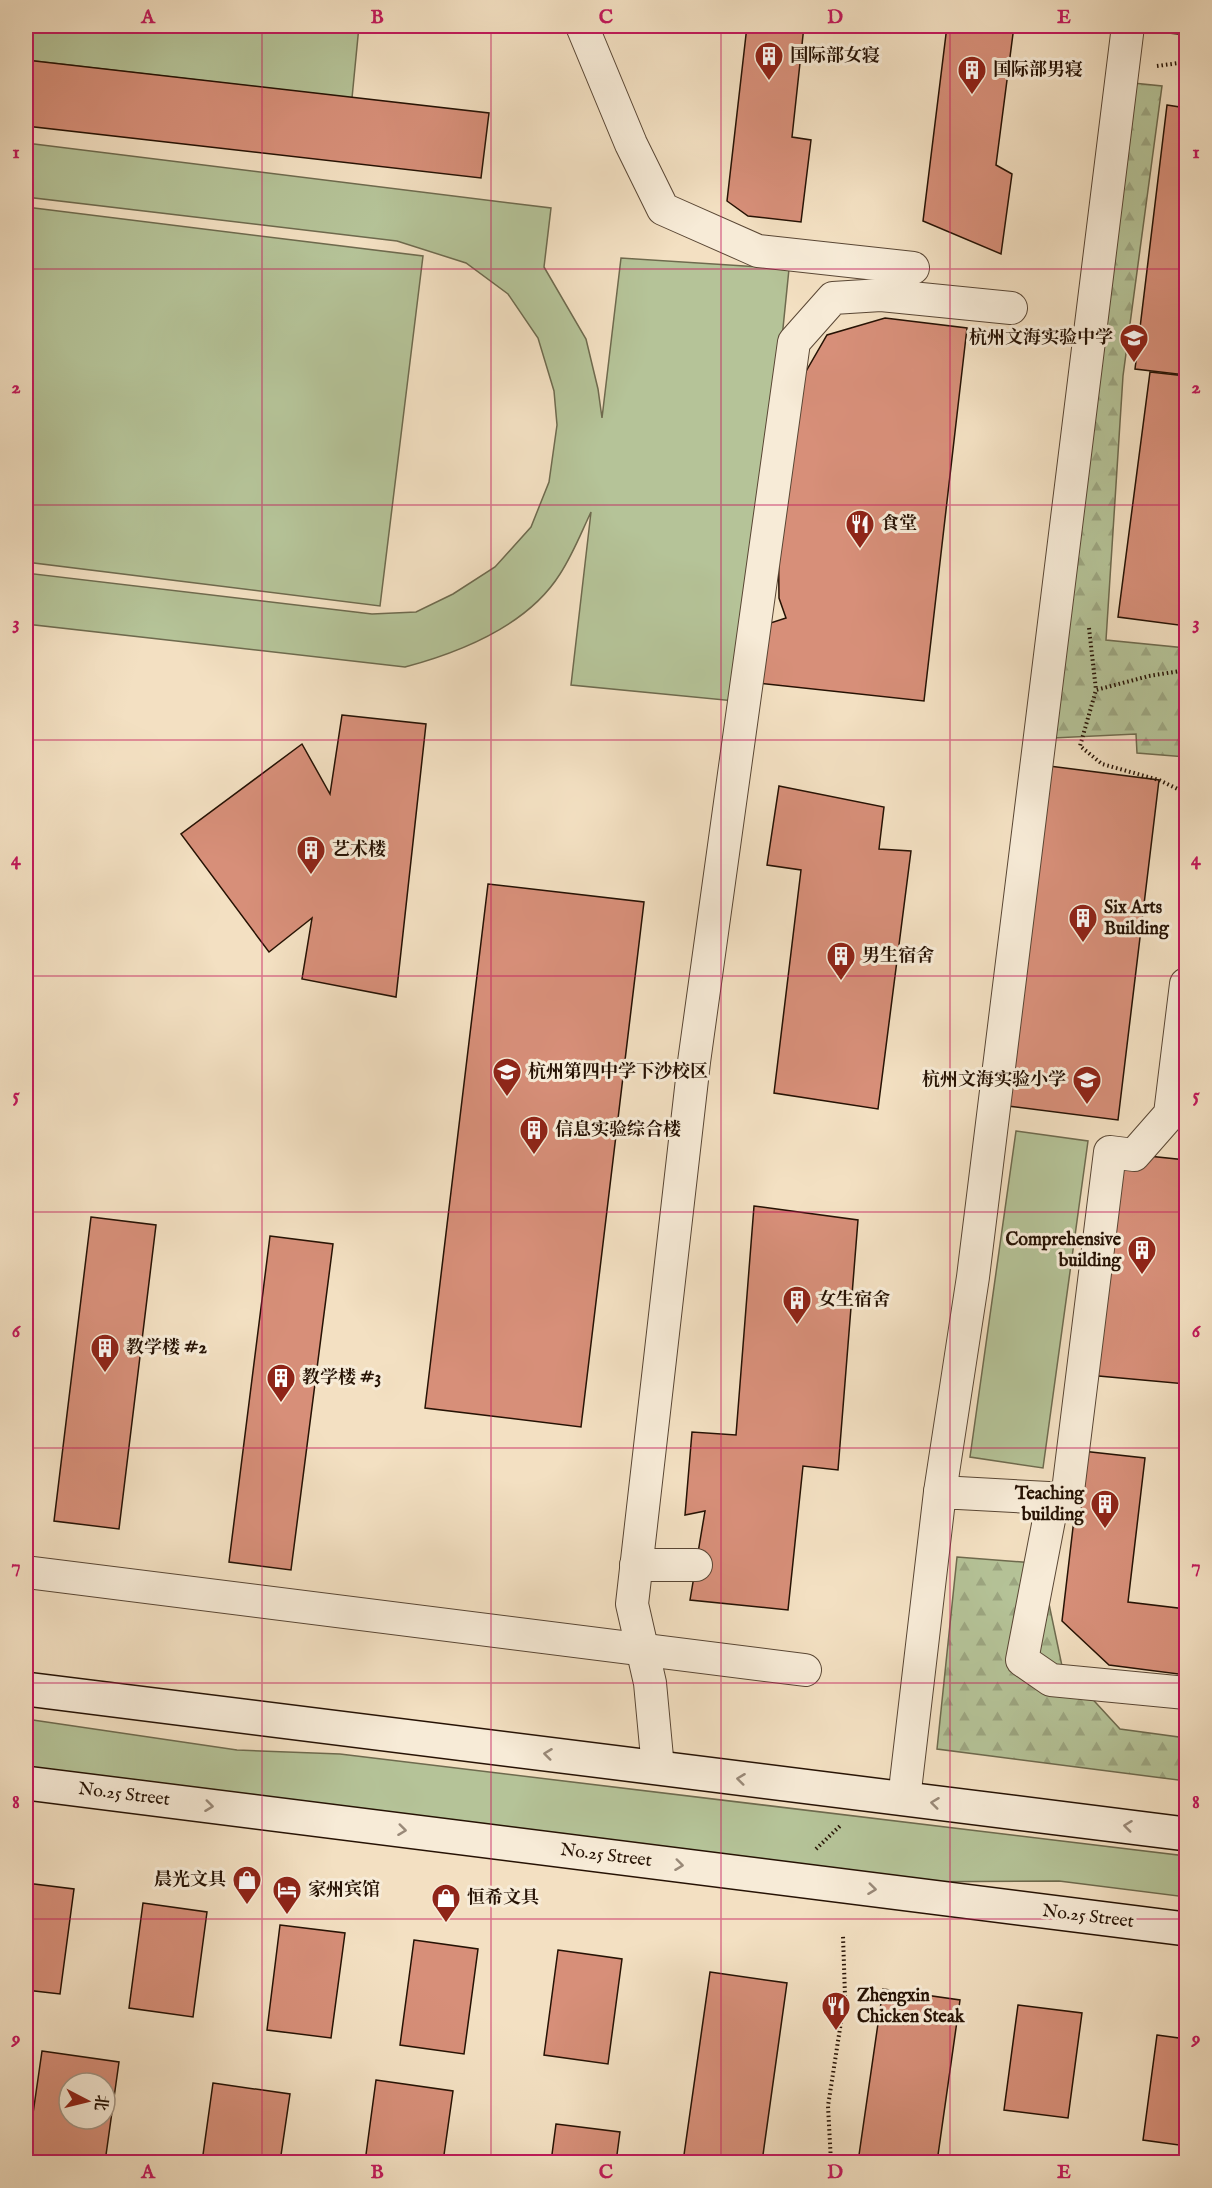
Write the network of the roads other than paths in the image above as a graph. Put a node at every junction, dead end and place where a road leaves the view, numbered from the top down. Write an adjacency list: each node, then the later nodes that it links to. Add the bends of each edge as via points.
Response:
1 (582, 26): 3 (street, via 663,210 758,251)
2 (1128, 26): 6 (street, via 973,1276)
3 (913, 268)
4 (1011, 308): 8 (street, via 881,295 833,298 794,342 696,1050)
5 (1186, 984): 7 (street, via 1170,1114 1134,1155 1110,1152 1068,1499)
6 (940, 1492): 7 (street); 17 (street)
7 (1053, 1499): 14 (street, via 1022,1660 1051,1680)
8 (636, 1565): 9 (street); 11 (street, via 632,1604)
9 (696, 1565)
10 (26, 1572): 11 (street)
11 (644, 1650): 12 (street); 15 (street)
12 (805, 1670)
13 (26, 1689): 15 (main road, one-way to 13)
14 (1186, 1693)
15 (658, 1768): 17 (main road, one-way to 15)
16 (26, 1783): 19 (main road, No.25 Street, one-way to 19)
17 (904, 1799): 18 (main road, one-way to 17)
18 (1186, 1834)
19 (1186, 1929)

